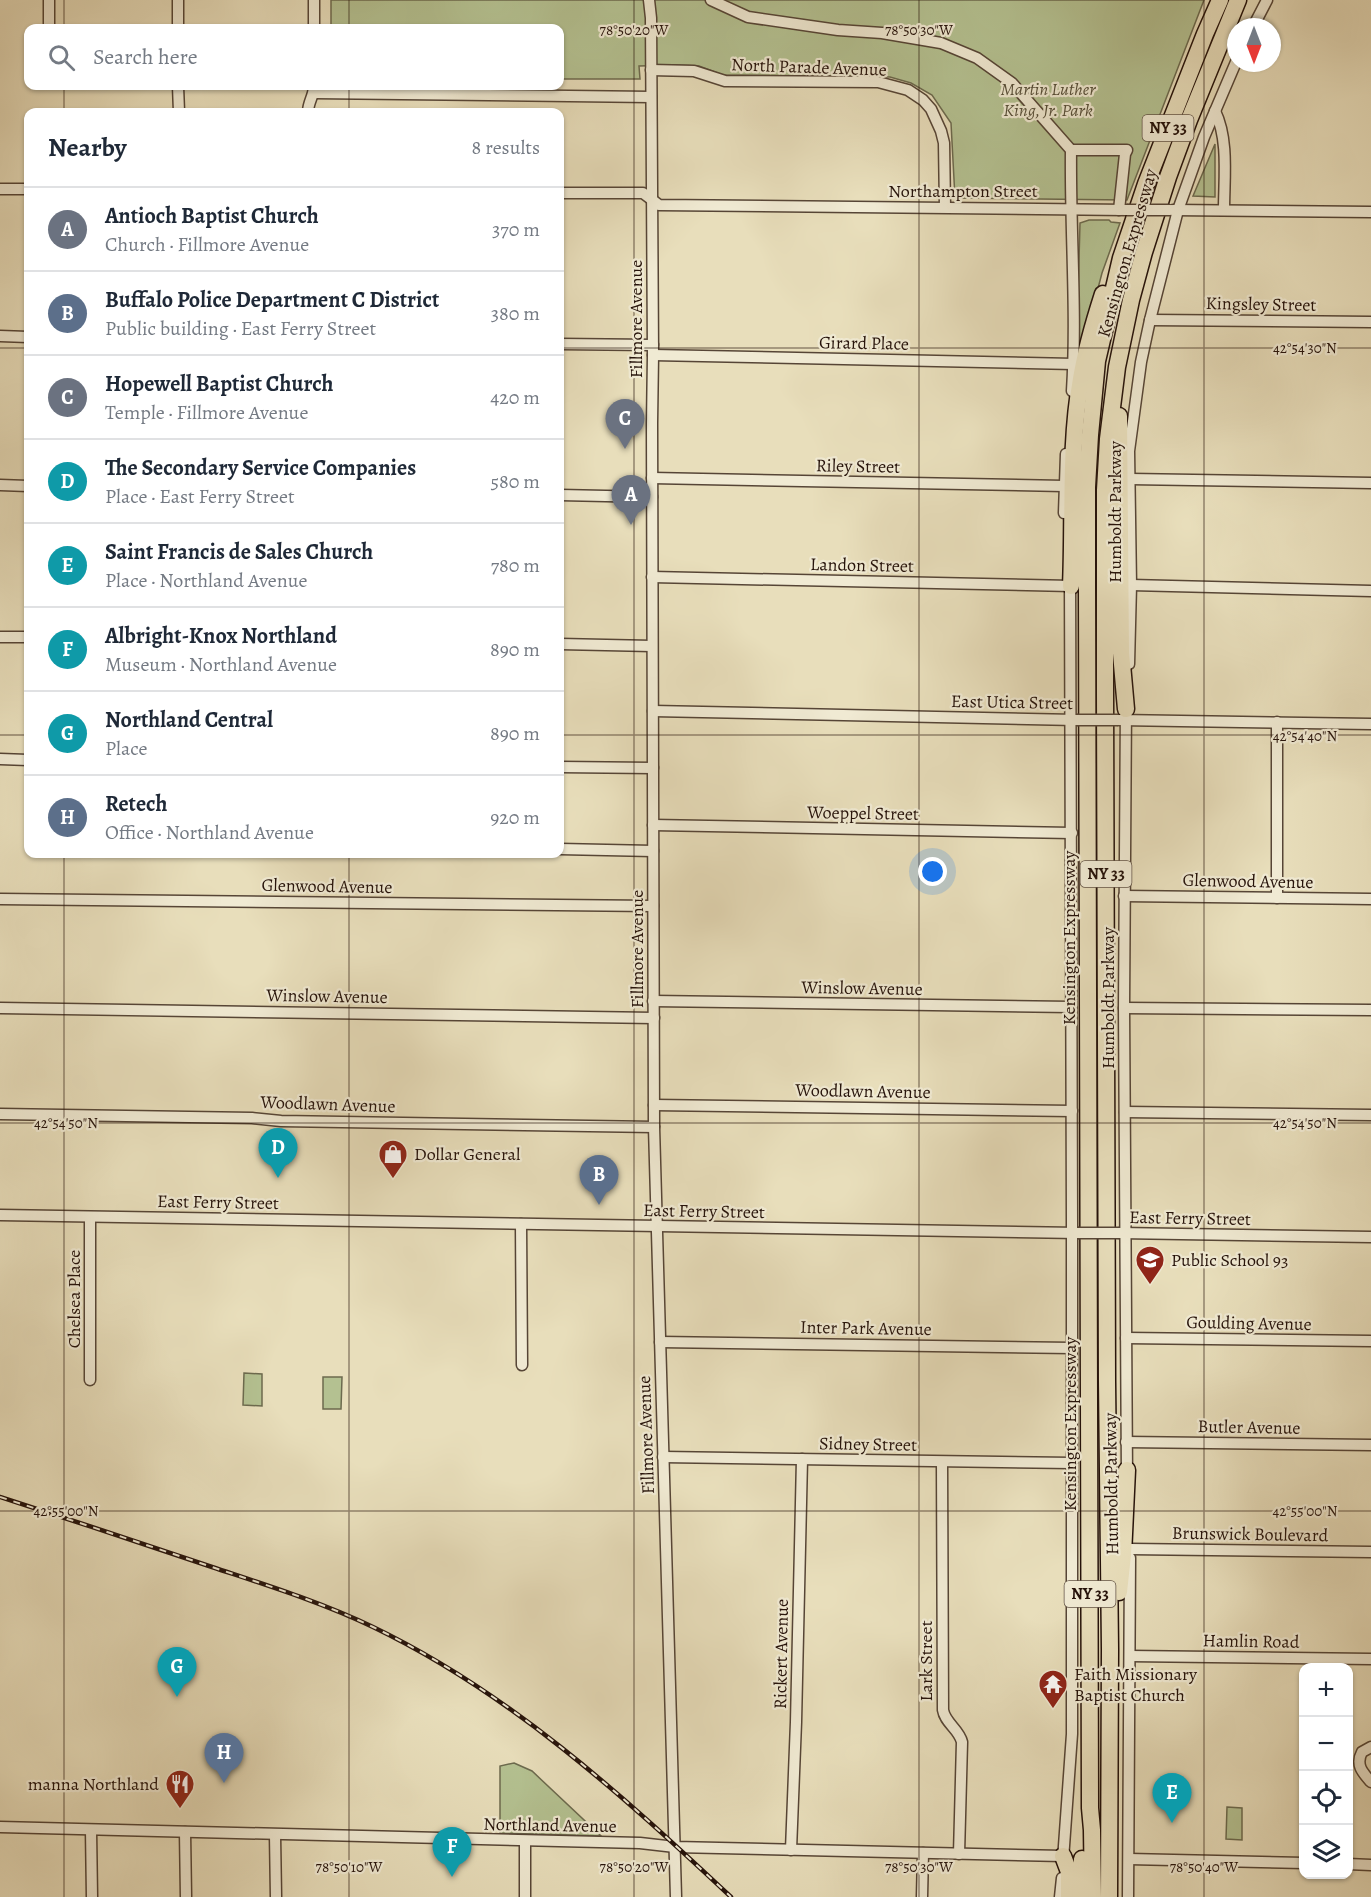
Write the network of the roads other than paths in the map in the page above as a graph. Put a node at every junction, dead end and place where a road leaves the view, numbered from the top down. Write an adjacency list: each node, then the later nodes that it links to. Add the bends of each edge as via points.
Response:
1 (49, 0): 9 (street)
2 (178, 0): 10 (street)
3 (314, 0): 11 (street)
4 (649, 0): 12 (street, Fillmore Avenue)
5 (711, 0): 21 (street, via 748,17 941,43 977,58 1012,83)
6 (1267, 0): 8 (street)
7 (1233, 1): 32 (highway, Kensington Expressway / NY 33, via 1205,34); 40 (highway, Kensington Expressway / NY 33, via 1168,177 1131,300)
8 (1258, 18)
9 (49, 24)
10 (178, 24)
11 (314, 24)
12 (651, 70): 17 (street, Fillmore Avenue); 26 (street, North Parade Avenue, via 694,71 725,81 878,82 908,90 931,109 941,131)
13 (1232, 72): 20 (street, Humboldt Parkway)
14 (178, 90): 18 (street)
15 (314, 90): 19 (street)
16 (356, 90): 17 (street)
17 (651, 97): 25 (street, Fillmore Avenue)
18 (178, 108)
19 (308, 108)
20 (1215, 111): 29 (street, Humboldt Parkway); 30 (street, via 1224,140)
21 (1071, 150): 27 (street, Humboldt Parkway); 28 (street, via 1127,150)
22 (0, 189): 23 (street)
23 (24, 189)
24 (564, 193): 25 (street, Northampton Street, via 643,193)
25 (652, 199): 26 (street, Northampton Street, via 659,205); 38 (street, Fillmore Avenue)
26 (945, 207): 27 (street, Northampton Street)
27 (1071, 208): 28 (street, Northampton Street); 39 (street, Humboldt Parkway)
28 (1123, 210): 29 (street, Northampton Street, bridge)
29 (1174, 210): 30 (street, Northampton Street); 33 (street, Humboldt Parkway)
30 (1224, 210): 31 (street, Northampton Street)
31 (1371, 212)
32 (1121, 258): 51 (highway, via 1102,297 1080,381); 116 (highway, Kensington Expressway / NY 33, via 1097,362 1087,488)
33 (1150, 320): 34 (street, Kingsley Street); 42 (street, Humboldt Parkway, via 1129,451)
34 (1371, 322)
35 (0, 336): 36 (street)
36 (24, 337)
37 (564, 344): 38 (street, Girard Place)
38 (653, 350): 39 (street, Girard Place); 41 (street, Fillmore Avenue)
39 (1074, 364): 46 (street, Humboldt Parkway)
40 (1117, 367): 58 (highway); 109 (highway, Kensington Expressway / NY 33, via 1105,490)
41 (652, 478): 46 (street, Riley Street); 48 (street, Fillmore Avenue)
42 (1130, 479): 43 (street); 50 (street, Humboldt Parkway)
43 (1371, 483)
44 (0, 485): 45 (street)
45 (24, 486)
46 (1064, 486): 51 (street, Humboldt Parkway)
47 (564, 495): 48 (street)
48 (652, 496): 49 (street, Fillmore Avenue)
49 (652, 577): 51 (street, Landon Street); 56 (street, Fillmore Avenue)
50 (1131, 585): 52 (street); 58 (street, Humboldt Parkway)
51 (1071, 586): 59 (street, Humboldt Parkway)
52 (1371, 591)
53 (0, 636): 54 (street)
54 (24, 637)
55 (564, 644): 56 (street)
56 (652, 646): 57 (street, Fillmore Avenue)
57 (653, 711): 59 (street, East Utica Street); 65 (street, Fillmore Avenue)
58 (1123, 717): 59 (street, East Utica Street, bridge); 60 (street, East Utica Street); 70 (street, Humboldt Parkway)
59 (1074, 720): 67 (street, Humboldt Parkway)
60 (1277, 722): 61 (street, East Utica Street); 71 (street)
61 (1371, 724)
62 (0, 759): 63 (street)
63 (24, 760)
64 (564, 767): 65 (street)
65 (653, 768): 66 (street, Fillmore Avenue)
66 (653, 825): 67 (street, Woeppel Street); 69 (street, Fillmore Avenue)
67 (1072, 833): 76 (street, Humboldt Parkway)
68 (564, 849): 69 (street)
69 (653, 851): 74 (street, Fillmore Avenue)
70 (1124, 896): 71 (street, Glenwood Avenue); 78 (street, Humboldt Parkway)
71 (1277, 898): 73 (street, Glenwood Avenue)
72 (0, 899): 74 (street, Glenwood Avenue)
73 (1371, 899)
74 (653, 906): 75 (street, Fillmore Avenue)
75 (653, 1001): 76 (street, Winslow Avenue); 80 (street, Fillmore Avenue)
76 (1071, 1007): 82 (street, Humboldt Parkway)
77 (0, 1008): 80 (street, Winslow Avenue)
78 (1124, 1008): 79 (street); 83 (street, Humboldt Parkway)
79 (1371, 1010)
80 (654, 1018): 81 (street, Fillmore Avenue)
81 (654, 1105): 82 (street, Woodlawn Avenue); 86 (street, Fillmore Avenue)
82 (1072, 1111): 91 (street, Humboldt Parkway)
83 (1125, 1112): 85 (street); 92 (street, Humboldt Parkway)
84 (0, 1114): 86 (street, Woodlawn Avenue)
85 (1371, 1115)
86 (654, 1128): 90 (street, Fillmore Avenue)
87 (0, 1215): 88 (street, East Ferry Street)
88 (90, 1217): 89 (street, East Ferry Street); 99 (street, Chelsea Place)
89 (521, 1224): 90 (street, East Ferry Street); 98 (street)
90 (657, 1227): 91 (street, East Ferry Street); 96 (street, Fillmore Avenue)
91 (1075, 1233): 92 (street, East Ferry Street, bridge); 97 (street, Humboldt Parkway)
92 (1123, 1233): 93 (street, East Ferry Street); 94 (street, Humboldt Parkway)
93 (1371, 1236)
94 (1126, 1338): 95 (street, Goulding Avenue); 100 (street, Humboldt Parkway)
95 (1371, 1341)
96 (660, 1342): 97 (street, Inter Park Avenue); 102 (street, Fillmore Avenue)
97 (1072, 1348): 105 (street, Humboldt Parkway)
98 (522, 1365)
99 (90, 1380)
100 (1126, 1442): 101 (street, Butler Avenue); 106 (street, Humboldt Parkway)
101 (1371, 1445)
102 (663, 1457): 103 (street, Sidney Street); 122 (street, Fillmore Avenue)
103 (802, 1459): 104 (street, Sidney Street); 123 (street, Rickert Avenue)
104 (942, 1462): 105 (street, Sidney Street); 125 (street, Lark Street, via 943,1710 962,1742)
105 (1072, 1463): 126 (street, Humboldt Parkway, via 1072,1734)
106 (1126, 1470): 107 (street, Humboldt Parkway); 109 (highway, via 1123,1555)
107 (1130, 1549): 108 (street, Brunswick Boulevard); 110 (street, Humboldt Parkway)
108 (1371, 1552)
109 (1110, 1649): 141 (highway, Kensington Expressway / NY 33)
110 (1130, 1656): 111 (street, Hamlin Road); 127 (street, Humboldt Parkway)
111 (1371, 1659)
112 (1371, 1747): 113 (street, via 1359,1757)
113 (1361, 1770): 114 (street); 115 (street)
114 (1371, 1777)
115 (1371, 1782)
116 (1090, 1808): 139 (highway, via 1084,1831); 140 (highway, Kensington Expressway / NY 33)
117 (0, 1827): 118 (street, Northland Avenue)
118 (91, 1830): 119 (street, Northland Avenue); 131 (street)
119 (184, 1832): 120 (street, Northland Avenue); 132 (street)
120 (275, 1835): 121 (street, Northland Avenue); 133 (street)
121 (525, 1841): 122 (street, Northland Avenue); 134 (street)
122 (675, 1847): 123 (street, Northland Avenue); 135 (street, Fillmore Avenue)
123 (791, 1850): 124 (street, Northland Avenue)
124 (923, 1853): 125 (street, Northland Avenue); 136 (street)
125 (959, 1854): 126 (street, Northland Avenue)
126 (1063, 1856): 137 (street, Humboldt Parkway); 138 (highway, via 1069,1872)
127 (1129, 1859): 128 (street); 142 (street, Humboldt Parkway)
128 (1299, 1863)
129 (1353, 1864): 130 (street)
130 (1371, 1865)
131 (92, 1897)
132 (186, 1897)
133 (276, 1897)
134 (525, 1897)
135 (676, 1897)
136 (922, 1897)
137 (1060, 1897)
138 (1069, 1897)
139 (1080, 1897)
140 (1093, 1897)
141 (1109, 1897)
142 (1128, 1897)

